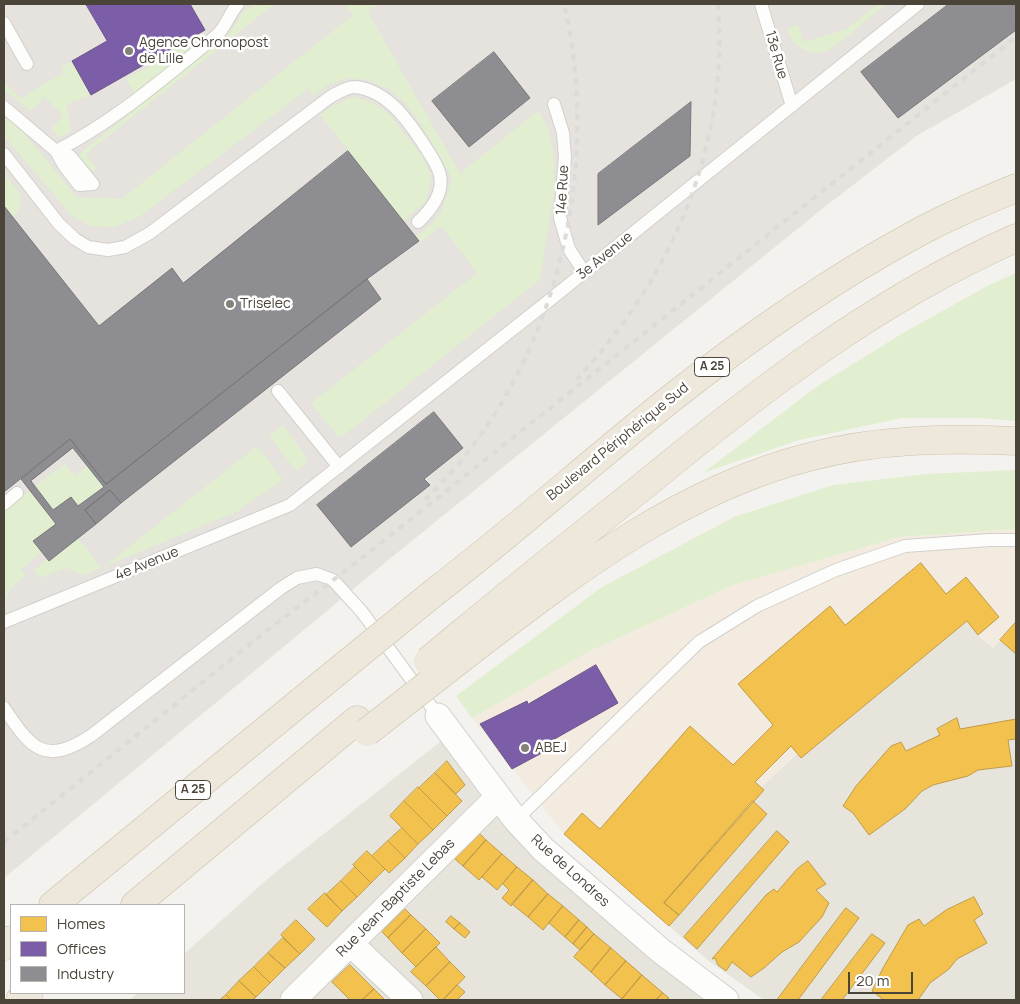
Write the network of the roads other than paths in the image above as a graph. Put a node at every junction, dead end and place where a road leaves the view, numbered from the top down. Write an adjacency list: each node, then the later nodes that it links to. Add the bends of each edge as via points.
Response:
1 (238, 4): 8 (lane, via 223,30 140,98 56,151)
2 (761, 4): 7 (lane, 13e Rue)
3 (918, 4): 7 (lane, 3e Avenue)
4 (4, 23): 5 (lane)
5 (27, 64)
6 (554, 104): 13 (lane, 14e Rue, via 563,133 560,218 569,249)
7 (792, 106): 13 (lane, 3e Avenue)
8 (4, 107)
9 (4, 154): 11 (lane, via 59,224 75,239 88,247 108,250 125,247 150,233 330,97 354,87 382,97 398,110 432,158 440,175 439,191 434,205)
10 (1016, 188): 28 (highway, Boulevard Périphérique Sud / A 25, bridge, via 911,236 842,276 760,331 672,398)
11 (418, 222)
12 (1016, 238): 22 (highway, via 941,274 810,356 711,431)
13 (584, 272): 16 (lane, 3e Avenue)
14 (278, 390): 16 (lane)
15 (1016, 441): 22 (highway, via 902,442 809,457 755,474 657,520)
16 (339, 467): 19 (lane, 3e Avenue)
17 (17, 493): 18 (lane)
18 (4, 504)
19 (290, 505): 21 (lane, 4e Avenue)
20 (1016, 540): 26 (lane, via 905,546 836,570 757,606 698,642)
21 (4, 622)
22 (470, 639): 27 (highway, bridge)
23 (4, 708): 24 (lane, via 36,748 52,751 77,745 281,588 296,578 317,574 333,580 362,612)
24 (438, 716): 25 (street, Rue de Londres)
25 (498, 797): 26 (street, Rue de Londres); 29 (street, Rue Jean-Baptiste Lebas)
26 (516, 820): 32 (street, Rue de Londres, via 543,849 661,951)
27 (140, 901)
28 (54, 904)
29 (350, 943): 30 (street, Rue Jean-Baptiste Lebas); 31 (street)
30 (293, 1000)
31 (410, 1000)
32 (726, 1000)

